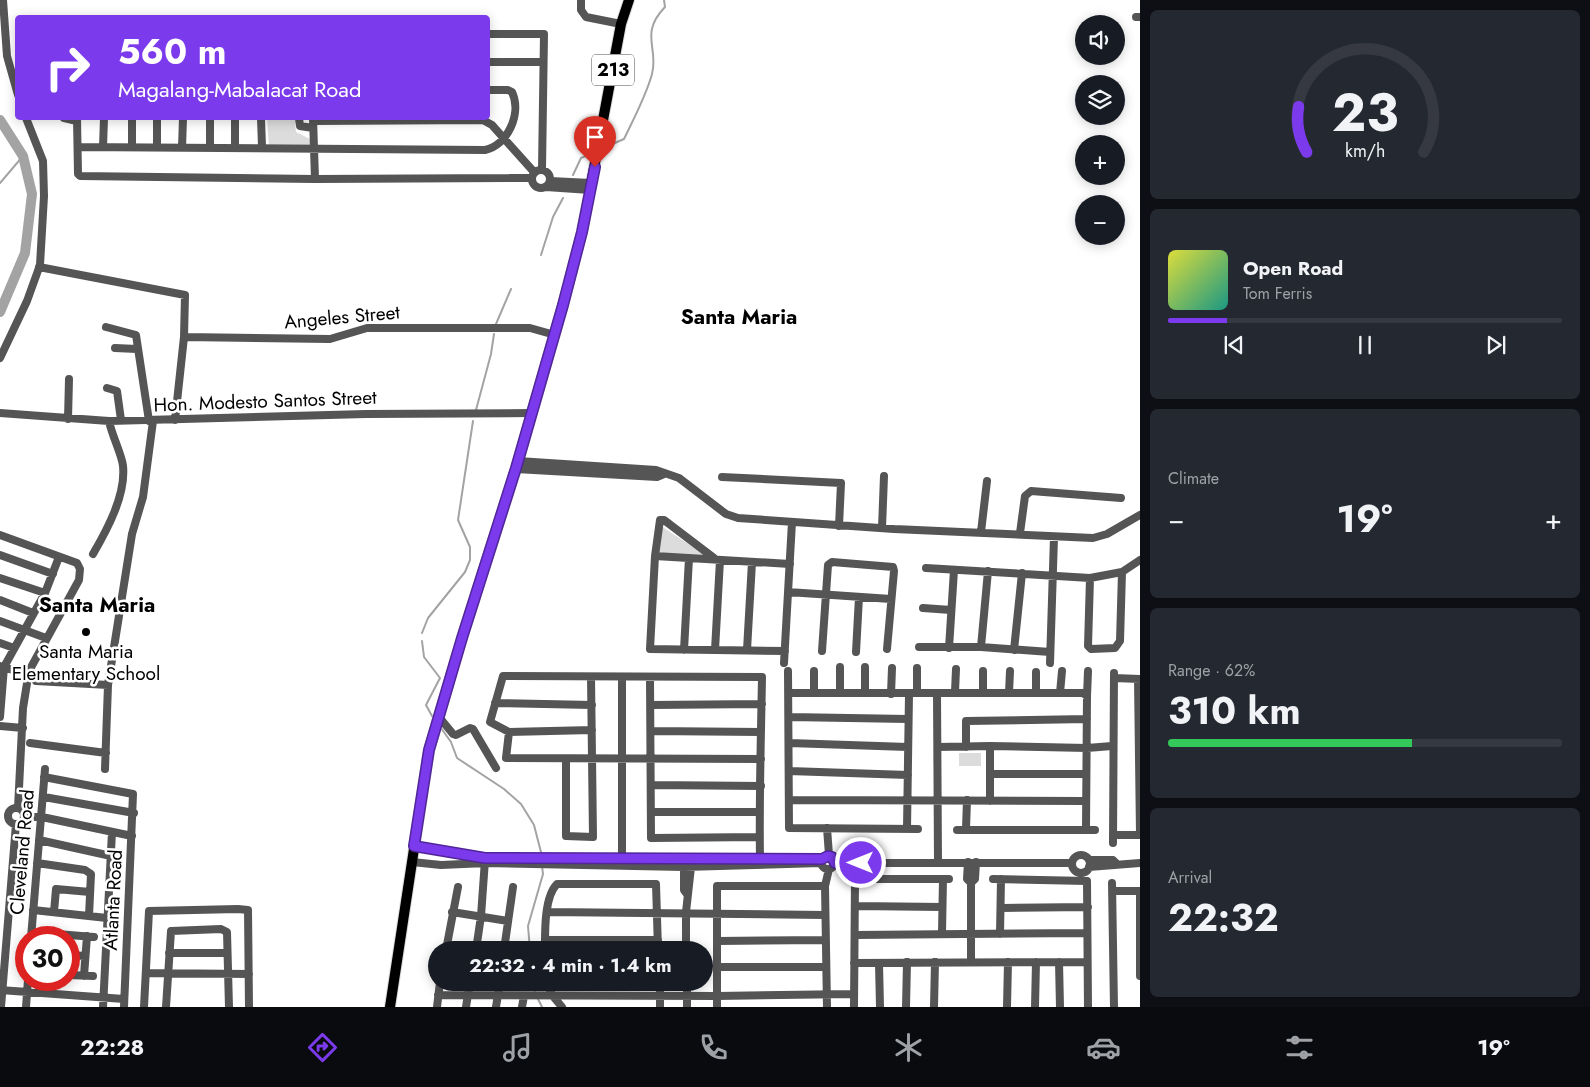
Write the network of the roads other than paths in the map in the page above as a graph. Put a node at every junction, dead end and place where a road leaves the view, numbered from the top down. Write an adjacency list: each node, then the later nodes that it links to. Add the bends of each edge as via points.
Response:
1 (3, 0): 8 (street, via 7,56)
2 (581, 0): 4 (street, via 581,10 586,17)
3 (629, 0): 4 (main road, 213)
4 (621, 24): 34 (main road, 213)
5 (490, 34): 7 (street, via 544,34)
6 (490, 62): 7 (street)
7 (543, 62): 31 (street)
8 (15, 84)
9 (490, 90): 21 (street, via 508,90 514,95 514,124)
10 (27, 120): 35 (street, via 43,161)
11 (77, 120): 22 (street)
12 (104, 120): 23 (street)
13 (132, 120): 24 (street)
14 (157, 120): 25 (street)
15 (183, 120): 28 (street)
16 (210, 120): 26 (street)
17 (235, 120): 29 (street)
18 (261, 120): 27 (street)
19 (299, 120): 20 (street, via 300,126)
20 (313, 122): 21 (street, via 484,120); 30 (street)
21 (503, 137): 30 (street, via 485,150); 31 (street)
22 (79, 147): 23 (street); 32 (street, via 80,176)
23 (104, 147): 24 (street)
24 (132, 147): 25 (street)
25 (157, 147): 28 (street)
26 (210, 147): 28 (street); 29 (street)
27 (262, 147): 29 (street); 30 (street)
28 (182, 148)
29 (236, 148)
30 (314, 148): 32 (street)
31 (536, 173): 32 (street); 33 (street, via 550,174); 33 (street, via 533,183 537,187)
32 (315, 179)
33 (548, 184): 34 (street)
34 (587, 186): 37 (main road, 213, via 582,232)
35 (39, 267): 38 (street, via 185,295); 41 (street)
36 (106, 327): 40 (street, via 136,335)
37 (555, 335): 38 (street, Angeles Street, via 530,328 376,328 330,338); 45 (main road, 213)
38 (184, 337): 48 (street)
39 (115, 348): 40 (street)
40 (137, 349): 50 (street)
41 (0, 358)
42 (69, 379): 46 (street)
43 (107, 388): 47 (street, via 117,391)
44 (0, 413): 46 (street, Hon. Modesto Santos Street)
45 (531, 413): 48 (street, Hon. Modesto Santos Street); 51 (main road, 213)
46 (68, 419): 49 (street, Hon. Modesto Santos Street)
47 (121, 420): 49 (street, Hon. Modesto Santos Street); 50 (street, Hon. Modesto Santos Street)
48 (176, 420): 50 (street, Hon. Modesto Santos Street)
49 (109, 421): 64 (street, via 123,465 122,479 116,508)
50 (151, 421): 127 (street, via 143,497 132,534)
51 (517, 465): 57 (street, via 656,470 679,478 732,517); 148 (main road, 213)
52 (884, 476): 59 (street)
53 (722, 477): 58 (street, via 842,479)
54 (987, 481): 60 (street)
55 (1121, 498): 61 (street, via 1031,491 1025,496)
56 (1140, 515): 63 (street, via 1107,534 1093,538)
57 (792, 522): 58 (street); 72 (street)
58 (839, 526): 59 (street)
59 (882, 528): 60 (street)
60 (981, 532): 61 (street)
61 (1020, 533): 63 (street)
62 (0, 535): 67 (street)
63 (1054, 537): 79 (street)
64 (93, 554)
65 (0, 555): 78 (street)
66 (654, 556): 68 (street); 69 (street, via 658,522 662,519); 100 (street, via 650,649)
67 (60, 557): 78 (street); 93 (street, via 77,563 79,580)
68 (689, 558): 69 (street); 100 (street)
69 (717, 559): 71 (street); 101 (street)
70 (1140, 560): 76 (street)
71 (752, 562): 72 (street); 102 (street)
72 (790, 564): 82 (street)
73 (926, 568): 74 (street)
74 (954, 570): 75 (street); 89 (street)
75 (988, 571): 77 (street); 96 (street)
76 (1122, 572): 81 (street); 81 (street, via 1120,641 1115,648 1090,649 1088,646)
77 (1022, 573): 79 (street); 103 (street)
78 (53, 574): 83 (street)
79 (1052, 576): 81 (street); 107 (street)
80 (0, 578): 83 (street)
81 (1090, 578)
82 (788, 592): 84 (street); 104 (street)
83 (45, 593): 90 (street)
84 (826, 595): 85 (street); 86 (street, via 829,562 890,565 894,571); 105 (street)
85 (859, 597): 86 (street); 106 (street)
86 (891, 599): 99 (street)
87 (0, 600): 90 (street)
88 (924, 608): 89 (street)
89 (951, 610): 98 (street)
90 (34, 613): 92 (street)
91 (0, 621): 92 (street)
92 (24, 630): 93 (street); 97 (street)
93 (46, 638): 121 (street)
94 (0, 643): 97 (street)
95 (919, 647): 98 (street)
96 (981, 647): 98 (street); 103 (street)
97 (14, 648): 109 (street)
98 (949, 648)
99 (888, 649)
100 (684, 650): 101 (street)
101 (715, 650): 102 (street)
102 (747, 650): 104 (street)
103 (1014, 650): 107 (street)
104 (785, 651): 131 (street)
105 (822, 651)
106 (856, 652)
107 (1050, 652): 108 (street)
108 (1050, 663)
109 (2, 666): 121 (street); 142 (street)
110 (840, 667): 133 (street)
111 (865, 668): 134 (street)
112 (892, 668): 139 (street)
113 (917, 668): 135 (street)
114 (956, 670): 128 (street)
115 (814, 671): 132 (street)
116 (983, 671): 129 (street)
117 (1010, 671): 130 (street)
118 (1062, 671): 138 (street)
119 (1088, 671): 140 (street)
120 (1036, 672): 137 (street)
121 (29, 675): 154 (street)
122 (591, 677): 123 (street); 141 (street, via 503,676); 144 (street)
123 (622, 677): 124 (street); 168 (street)
124 (650, 678): 143 (street, via 762,677); 145 (street)
125 (1139, 678): 162 (street, via 1114,676); 206 (street)
126 (36, 681): 127 (street)
127 (108, 685): 167 (street)
128 (955, 692): 129 (street); 136 (street)
129 (983, 692): 130 (street)
130 (1009, 692): 137 (street)
131 (789, 693): 132 (street); 149 (street)
132 (814, 693): 133 (street)
133 (840, 693): 134 (street)
134 (865, 693): 139 (street)
135 (913, 693): 136 (street); 139 (street); 150 (street)
136 (938, 693): 164 (street)
137 (1036, 693): 138 (street)
138 (1060, 693): 140 (street, via 1083,693)
139 (891, 694)
140 (1087, 696): 151 (street)
141 (495, 703): 144 (street); 157 (street, via 490,722)
142 (1, 704): 147 (street)
143 (762, 704): 145 (street); 158 (street)
144 (592, 705): 155 (street)
145 (651, 705): 156 (street)
146 (966, 713): 152 (street)
147 (0, 717)
148 (439, 717): 173 (street, via 453,734 470,728 473,730); 210 (main road, 213, via 429,750)
149 (789, 718): 150 (street); 160 (street)
150 (908, 719): 163 (street)
151 (1087, 719): 152 (street); 166 (street)
152 (966, 721): 165 (street)
153 (0, 726): 154 (street)
154 (23, 728): 189 (street)
155 (592, 730): 157 (street); 171 (street)
156 (651, 731): 158 (street); 169 (street)
157 (509, 732): 170 (street, via 506,758)
158 (761, 732): 172 (street)
159 (30, 743): 167 (street)
160 (789, 743): 163 (street); 175 (street)
161 (990, 746): 165 (street); 166 (street); 176 (street)
162 (1112, 746): 166 (street); 206 (street, via 1113,839)
163 (908, 747): 178 (street)
164 (938, 747): 165 (street); 184 (street)
165 (966, 747)
166 (1087, 748): 177 (street)
167 (106, 753): 174 (street)
168 (622, 758): 169 (street); 171 (street); 216 (street)
169 (651, 758): 172 (street); 179 (street)
170 (566, 759): 171 (street); 171 (street, via 566,836 594,837)
171 (592, 759)
172 (761, 759): 180 (street)
173 (496, 768)
174 (105, 769)
175 (789, 770): 178 (street); 183 (street)
176 (990, 774): 177 (street); 187 (street)
177 (1086, 774): 188 (street)
178 (908, 775): 186 (street)
179 (651, 785): 180 (street); 191 (street)
180 (761, 786): 192 (street)
181 (133, 794): 182 (street, Cleveland Road, via 44,773); 193 (street, Atlanta Road)
182 (44, 797): 193 (street); 196 (street, Cleveland Road)
183 (789, 800): 186 (street); 198 (street, via 789,828)
184 (938, 800): 185 (street); 186 (street); 218 (street)
185 (967, 800): 187 (street); 201 (street)
186 (908, 801): 199 (street)
187 (990, 801): 188 (street)
188 (1086, 801): 202 (street)
189 (18, 808): 194 (street); 195 (street)
190 (0, 811): 194 (street)
191 (651, 812): 192 (street); 208 (street, via 651,838)
192 (760, 812): 208 (street)
193 (134, 813): 207 (street, Atlanta Road)
194 (8, 814): 197 (street)
195 (24, 817): 196 (street); 197 (street)
196 (42, 818): 205 (street); 209 (street, Cleveland Road)
197 (16, 824): 288 (street)
198 (827, 828): 199 (street); 214 (street)
199 (908, 829): 200 (street)
200 (918, 829)
201 (966, 829): 202 (street); 203 (street)
202 (1086, 829): 204 (street)
203 (957, 830)
204 (1095, 830)
205 (112, 832): 207 (street); 212 (street)
206 (1140, 835)
207 (132, 836): 307 (street, Atlanta Road)
208 (760, 837): 213 (street)
209 (39, 840): 212 (street); 220 (street, Cleveland Road)
210 (414, 846): 211 (street); 217 (main road, 213)
211 (430, 849): 215 (street); 224 (street)
212 (111, 856): 248 (street)
213 (760, 858): 214 (street); 216 (street)
214 (824, 859): 225 (street, via 823,867); 225 (street, via 832,857); 226 (street)
215 (485, 860): 216 (street); 224 (street); 247 (street)
216 (622, 861): 226 (street)
217 (412, 862): 224 (street); 315 (main road, 213)
218 (938, 862): 219 (street); 225 (street)
219 (972, 862): 221 (street); 255 (street, via 967,879 971,883)
220 (37, 863): 233 (street, via 88,871 91,874); 238 (street, Cleveland Road)
221 (1072, 863): 222 (street, via 1080,855); 222 (street, via 1078,873 1084,872)
222 (1089, 863): 223 (street, via 1113,860 1117,864)
223 (1140, 863)
224 (428, 864)
225 (832, 866): 229 (street)
226 (688, 867): 243 (street, via 684,890 687,894)
227 (993, 879): 228 (street)
228 (1001, 879): 236 (street, via 1087,882); 237 (street)
229 (825, 886): 244 (street, via 718,885); 245 (street)
230 (458, 887): 240 (street)
231 (513, 887): 249 (street)
232 (1140, 890): 287 (street); 333 (street, via 1112,887)
233 (90, 892): 239 (street, via 56,889); 246 (street)
234 (855, 906): 235 (street); 235 (street, via 852,879 946,879); 254 (street)
235 (942, 907): 251 (street)
236 (1088, 907): 237 (street); 252 (street)
237 (1001, 908): 253 (street)
238 (33, 910): 239 (street); 250 (street, Cleveland Road)
239 (54, 912): 246 (street)
240 (452, 912): 247 (street); 260 (street)
241 (547, 912): 242 (street); 242 (street, via 557,884 656,884); 257 (street)
242 (658, 912): 243 (street); 258 (street)
243 (686, 912): 244 (street); 263 (street)
244 (718, 913): 245 (street); 264 (street)
245 (825, 915): 259 (street)
246 (89, 916): 248 (street)
247 (481, 916): 249 (street); 261 (street)
248 (107, 918): 306 (street)
249 (508, 921): 262 (street)
250 (32, 926)
251 (942, 933): 254 (street); 255 (street)
252 (1087, 933): 253 (street); 275 (street)
253 (1000, 934): 255 (street)
254 (855, 935): 276 (street)
255 (971, 935): 271 (street)
256 (80, 936): 268 (street, via 91,936)
257 (545, 940): 258 (street)
258 (658, 940)
259 (826, 940): 264 (street); 279 (street)
260 (447, 941)
261 (477, 941)
262 (505, 941)
263 (686, 941)
264 (717, 941): 278 (street)
265 (227, 952): 266 (street); 266 (street, via 227,932 222,929 172,930); 281 (street)
266 (169, 953): 284 (street)
267 (80, 956): 268 (street)
268 (85, 956): 285 (street)
269 (907, 962): 270 (street); 277 (street); 327 (street)
270 (935, 962): 271 (street); 328 (street)
271 (971, 962): 272 (street)
272 (1008, 962): 273 (street); 329 (street)
273 (1036, 962): 274 (street); 330 (street)
274 (1059, 962): 275 (street); 331 (street)
275 (1087, 962): 332 (street)
276 (854, 963): 277 (street); 297 (street)
277 (879, 963): 326 (street)
278 (717, 967): 279 (street); 305 (street)
279 (826, 968): 296 (street)
280 (146, 974): 282 (street, via 150,910 238,909 248,910); 284 (street); 311 (street)
281 (227, 974): 282 (street); 284 (street); 313 (street)
282 (249, 974): 314 (street)
283 (80, 975): 285 (street)
284 (168, 975): 312 (street)
285 (84, 976): 286 (street)
286 (93, 976)
287 (1140, 976)
288 (1, 990): 295 (street); 308 (street)
289 (439, 991): 298 (street)
290 (469, 991): 299 (street)
291 (499, 991): 302 (street)
292 (550, 991): 300 (street)
293 (660, 991): 301 (street)
294 (687, 991): 304 (street)
295 (27, 992): 306 (street); 309 (street)
296 (828, 994): 297 (street); 305 (street); 324 (street)
297 (853, 994): 325 (street)
298 (438, 995): 299 (street); 316 (street)
299 (468, 995): 302 (street); 317 (street)
300 (552, 995): 301 (street); 303 (street); 320 (street)
301 (660, 995): 304 (street); 321 (street)
302 (498, 996): 303 (street); 318 (street)
303 (526, 996): 319 (street)
304 (687, 996): 305 (street); 322 (street)
305 (717, 996): 323 (street)
306 (104, 998): 307 (street); 310 (street)
307 (124, 1003)
308 (1, 1007)
309 (26, 1007)
310 (103, 1007)
311 (144, 1007)
312 (166, 1007)
313 (229, 1007)
314 (249, 1007)
315 (390, 1007)
316 (437, 1007)
317 (466, 1007)
318 (496, 1007)
319 (522, 1007)
320 (562, 1007)
321 (660, 1007)
322 (687, 1007)
323 (716, 1007)
324 (827, 1007)
325 (854, 1007)
326 (880, 1007)
327 (906, 1007)
328 (934, 1007)
329 (1007, 1007)
330 (1035, 1007)
331 (1060, 1007)
332 (1088, 1007)
333 (1114, 1007)

